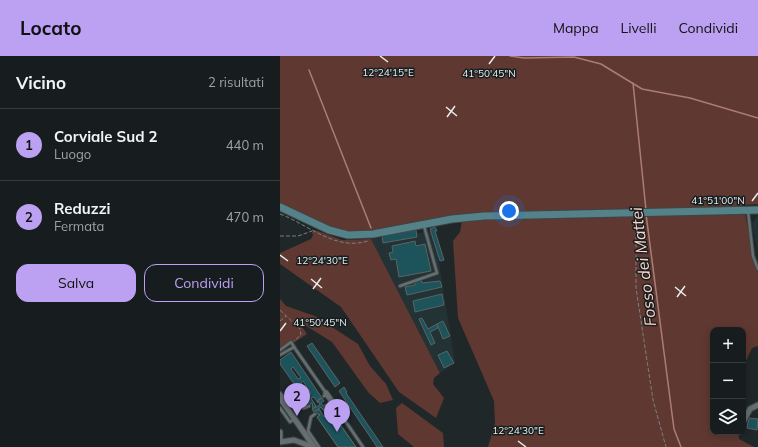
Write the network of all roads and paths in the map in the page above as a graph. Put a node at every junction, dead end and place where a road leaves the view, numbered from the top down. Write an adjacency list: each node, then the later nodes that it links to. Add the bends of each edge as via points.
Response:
1 (280, 207): 6 (street, via 329,230 346,235 373,234)
2 (748, 210): 3 (street); 4 (street); 8 (lane, via 753,256)
3 (758, 210)
4 (637, 212): 6 (street, via 484,216); 32 (path, via 636,288 653,400)
5 (280, 214): 7 (path, via 313,230 298,236)
6 (424, 224): 9 (lane, via 437,273)
7 (280, 236)
8 (758, 269)
9 (400, 286)
10 (280, 310): 11 (path)
11 (286, 316): 12 (path); 13 (path, via 301,331 298,338)
12 (280, 321)
13 (291, 342): 14 (lane); 15 (lane)
14 (294, 346): 16 (lane); 18 (lane)
15 (280, 350)
16 (280, 355)
17 (280, 393): 22 (lane, via 291,406)
18 (325, 394): 20 (street)
19 (280, 398): 26 (street)
20 (331, 404): 31 (lane)
21 (758, 405): 25 (street, via 750,409)
22 (309, 406)
23 (280, 408): 26 (lane, via 290,422)
24 (315, 414): 30 (lane, via 311,418 308,431)
25 (746, 416)
26 (294, 419): 29 (street)
27 (280, 432): 28 (street)
28 (280, 441): 29 (street, via 294,440)
29 (314, 447)
30 (319, 447)
31 (363, 447)
32 (666, 447)

